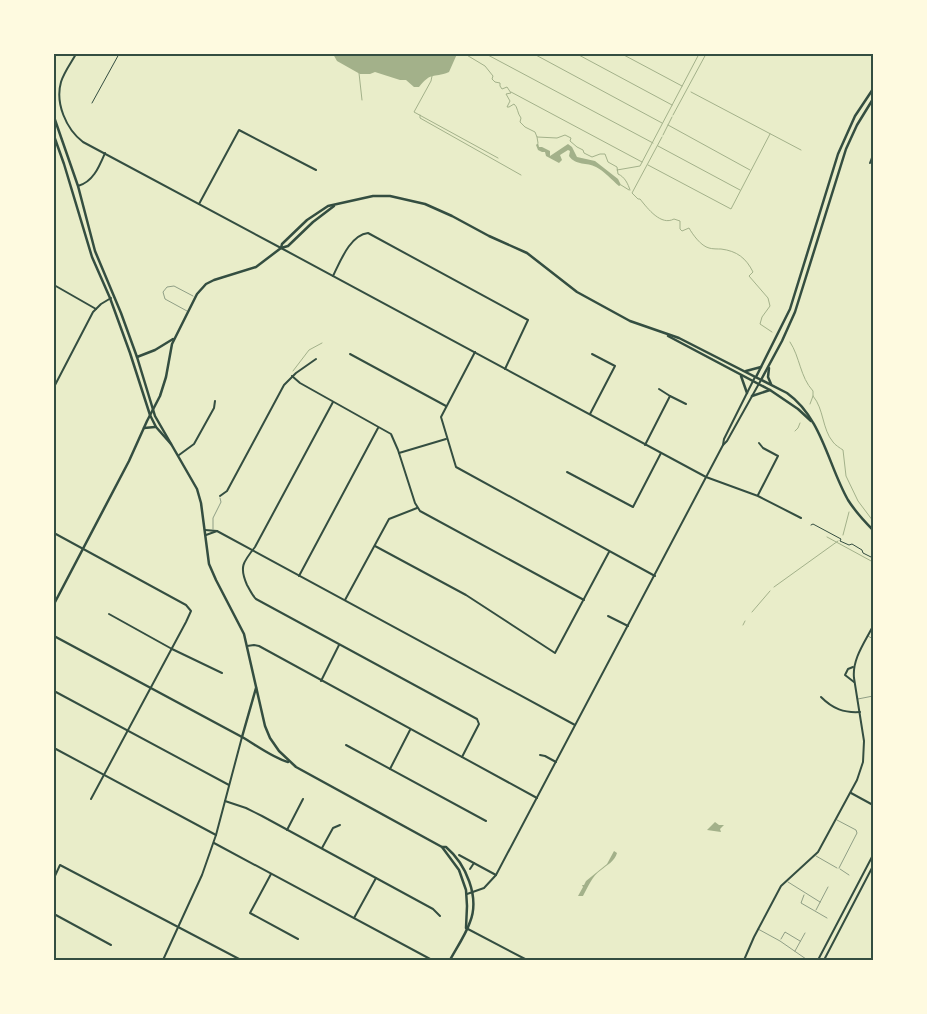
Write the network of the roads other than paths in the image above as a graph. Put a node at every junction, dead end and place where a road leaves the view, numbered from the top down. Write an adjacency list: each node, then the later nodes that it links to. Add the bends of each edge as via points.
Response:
1 (76, 54): 11 (street, via 61,85 64,117 78,137)
2 (119, 54): 6 (street)
3 (873, 89): 4 (main road)
4 (867, 98): 5 (street); 34 (main road, via 845,137 790,308)
5 (873, 100): 33 (main road, via 851,137 795,312)
6 (92, 103)
7 (54, 118): 8 (main road)
8 (55, 125): 15 (main road)
9 (54, 136): 10 (main road)
10 (55, 141): 23 (main road, via 88,247)
11 (105, 153): 15 (street, via 90,180); 16 (street)
12 (873, 155): 13 (street)
13 (870, 163)
14 (316, 170): 16 (street, via 239,130)
15 (78, 186): 21 (main road, via 95,250)
16 (199, 204): 18 (street)
17 (335, 205): 18 (main road, via 288,246); 18 (main road, via 312,215); 26 (main road, via 358,198 382,196 432,206 519,248 584,296 630,321)
18 (281, 248): 19 (street); 22 (main road, via 256,267 206,284)
19 (333, 276): 28 (street); 35 (street, via 346,250 360,236 368,233 527,318 528,322)
20 (54, 285): 24 (street)
21 (115, 296): 23 (street); 31 (main road)
22 (195, 297): 25 (main road); 25 (lane, via 174,286 164,290 165,300)
23 (110, 298): 24 (street); 55 (main road)
24 (96, 309): 44 (street)
25 (188, 312): 27 (main road)
26 (666, 334): 36 (main road); 37 (main road)
27 (174, 338): 31 (main road); 54 (main road, via 163,388)
28 (475, 352): 35 (street); 53 (street)
29 (350, 354): 53 (street)
30 (592, 354): 56 (street, via 615,366)
31 (137, 357): 54 (main road)
32 (316, 359): 38 (street)
33 (768, 366): 40 (main road); 43 (main road)
34 (761, 367): 36 (main road); 39 (main road)
35 (505, 369): 56 (street)
36 (745, 371): 39 (main road)
37 (741, 375): 41 (main road); 47 (main road)
38 (292, 376): 51 (street); 71 (street, via 282,388 227,491)
39 (756, 377): 40 (main road); 41 (street)
40 (761, 380): 42 (street); 43 (main road)
41 (753, 382): 42 (main road); 47 (street)
42 (758, 384): 46 (main road); 49 (street)
43 (771, 386): 57 (main road, via 797,401)
44 (54, 387)
45 (659, 389): 48 (street)
46 (770, 390): 49 (main road); 57 (main road)
47 (747, 393): 65 (street)
48 (670, 396): 52 (street); 64 (street)
49 (752, 396): 65 (street)
50 (216, 401): 68 (street, via 196,442)
51 (333, 402): 59 (street); 84 (street)
52 (686, 404)
53 (446, 406): 61 (street, via 440,419)
54 (153, 410): 55 (main road); 63 (main road)
55 (150, 415): 58 (main road); 60 (main road)
56 (590, 415): 64 (street)
57 (812, 422): 78 (main road, via 848,500)
58 (156, 427): 60 (main road); 63 (main road)
59 (379, 427): 66 (street, via 391,434); 87 (street)
60 (144, 428): 83 (main road)
61 (446, 439): 66 (street); 85 (street, via 459,470)
62 (759, 442): 72 (street, via 778,456)
63 (171, 444): 68 (main road)
64 (645, 445): 67 (street)
65 (723, 446): 70 (street)
66 (399, 454): 73 (street)
67 (661, 454): 69 (street, via 633,507); 70 (street)
68 (179, 455): 76 (main road, via 198,489)
69 (568, 472)
70 (706, 477): 72 (street); 88 (street)
71 (220, 496): 77 (lane)
72 (758, 496): 74 (street)
73 (417, 508): 82 (street, via 391,518); 90 (street)
74 (801, 518)
75 (811, 525): 86 (street)
76 (205, 530): 77 (street); 81 (main road)
77 (213, 530): 79 (street)
78 (873, 530)
79 (217, 531): 81 (street); 84 (street)
80 (54, 533): 83 (street)
81 (206, 535): 100 (main road, via 212,572)
82 (375, 546): 89 (street); 90 (street, via 466,595 555,653)
83 (83, 549): 91 (main road); 101 (street, via 190,609)
84 (252, 550): 87 (street); 99 (street, via 242,571 254,597)
85 (609, 552): 88 (street); 90 (street)
86 (873, 558)
87 (299, 576): 89 (street)
88 (655, 576): 94 (street)
89 (345, 600): 113 (street)
90 (584, 600)
91 (54, 604)
92 (109, 614): 101 (street)
93 (608, 616): 94 (street)
94 (628, 626): 113 (street)
95 (873, 626): 97 (street)
96 (54, 636): 107 (main road)
97 (868, 636): 98 (lane); 102 (street)
98 (873, 638)
99 (340, 644): 104 (street); 122 (street, via 478,719)
100 (247, 646): 104 (street, via 257,646); 106 (main road)
101 (172, 649): 103 (street); 107 (street)
102 (853, 667): 105 (street); 105 (street, via 845,675)
103 (222, 673)
104 (321, 681): 114 (street)
105 (854, 682): 111 (street)
106 (256, 687): 116 (main road); 120 (main road, via 265,726)
107 (151, 688): 115 (street); 116 (main road)
108 (54, 691): 115 (street)
109 (873, 696): 111 (lane)
110 (821, 697): 112 (street, via 841,711)
111 (858, 699): 112 (street)
112 (860, 712): 128 (street, via 864,754)
113 (575, 725): 124 (street)
114 (410, 730): 122 (street); 125 (street)
115 (128, 731): 126 (street); 127 (street)
116 (242, 737): 119 (main road); 127 (street)
117 (346, 745): 125 (street)
118 (54, 748): 126 (street)
119 (267, 751): 120 (main road); 123 (main road, via 274,757)
120 (279, 751): 123 (main road)
121 (540, 755): 124 (street)
122 (462, 757): 129 (street)
123 (291, 762): 140 (main road)
124 (556, 762): 129 (street)
125 (390, 769): 135 (street)
126 (104, 775): 130 (street); 138 (street)
127 (229, 785): 132 (street)
128 (850, 792): 133 (street); 134 (street)
129 (537, 798): 150 (street)
130 (91, 799)
131 (303, 799): 137 (street)
132 (225, 801): 137 (street, via 246,808); 138 (street)
133 (873, 805)
134 (836, 820): 144 (street); 147 (lane, via 857,833)
135 (486, 822)
136 (340, 825): 141 (street, via 333,828)
137 (287, 830): 141 (street)
138 (216, 836): 139 (street)
139 (213, 843): 149 (street); 165 (street, via 198,886)
140 (442, 847): 156 (main road, via 446,847 461,864); 157 (main road, via 459,870)
141 (322, 849): 153 (street)
142 (459, 855): 145 (street)
143 (873, 855): 181 (street)
144 (816, 856): 147 (lane); 154 (street)
145 (474, 863): 148 (street); 150 (street)
146 (873, 866): 182 (street)
147 (839, 868): 151 (lane)
148 (470, 869)
149 (272, 874): 163 (street); 169 (street, via 250,913)
150 (496, 875): 156 (street, via 484,888)
151 (849, 875)
152 (54, 878): 165 (street, via 60,865)
153 (376, 878): 162 (street, via 433,908); 163 (street)
154 (786, 881): 158 (lane); 167 (street)
155 (828, 887): 159 (lane)
156 (472, 893): 157 (street); 166 (main road, via 472,914)
157 (467, 894): 166 (main road)
158 (805, 894): 159 (lane); 160 (lane, via 800,903)
159 (820, 902): 160 (lane)
160 (816, 911): 164 (lane)
161 (54, 914): 172 (street)
162 (440, 916)
163 (354, 918): 177 (street)
164 (827, 918)
165 (178, 927): 175 (street); 176 (street)
166 (466, 928): 178 (main road); 179 (street)
167 (758, 929): 170 (lane); 180 (street)
168 (805, 933): 171 (lane)
169 (298, 939)
170 (780, 941): 171 (lane, via 785,932); 173 (lane)
171 (800, 941): 173 (lane)
172 (112, 945)
173 (794, 952): 174 (lane)
174 (806, 959)
175 (163, 960)
176 (241, 960)
177 (432, 960)
178 (450, 960)
179 (528, 960)
180 (744, 960)
181 (818, 960)
182 (824, 960)

